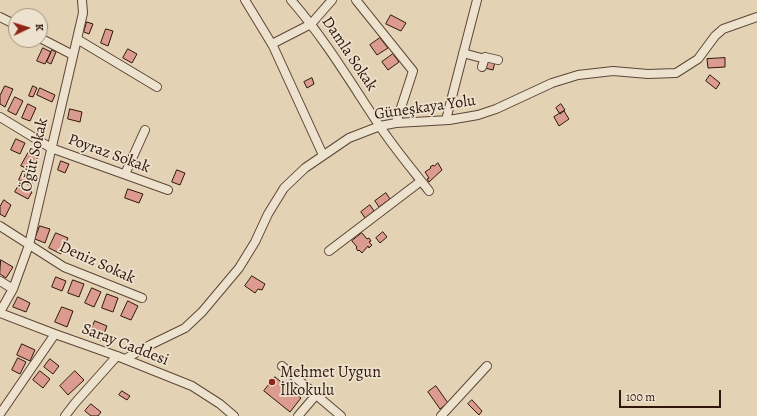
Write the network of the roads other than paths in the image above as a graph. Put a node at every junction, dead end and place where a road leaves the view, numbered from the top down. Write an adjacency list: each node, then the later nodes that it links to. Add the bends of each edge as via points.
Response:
1 (82, 0): 9 (street, Öğüt Sokak, via 83,13)
2 (245, 0): 11 (street)
3 (291, 0): 8 (street, Damla Sokak)
4 (332, 0): 8 (street)
5 (356, 0): 18 (street, via 413,70)
6 (477, 0): 12 (street)
7 (757, 17): 17 (street, Güneşkaya Yolu, via 723,29 698,58 676,73 613,71 578,75 552,83 496,109)
8 (312, 24): 11 (street); 19 (street, Damla Sokak)
9 (77, 39): 13 (street, Öğüt Sokak); 15 (street)
10 (48, 42): 13 (street)
11 (272, 44): 22 (street)
12 (463, 53): 14 (street, via 484,63 485,57); 17 (street)
13 (73, 55): 21 (street, Öğüt Sokak)
14 (498, 60)
15 (157, 88)
16 (0, 117): 21 (street, Poyraz Sokak)
17 (446, 120): 18 (street, Güneşkaya Yolu)
18 (396, 123): 19 (street, Güneşkaya Yolu)
19 (380, 126): 22 (street, Güneşkaya Yolu, via 349,138); 24 (street, Damla Sokak)
20 (145, 130): 23 (street)
21 (51, 148): 23 (street, Poyraz Sokak); 28 (street, Öğüt Sokak)
22 (323, 155): 36 (street, Güneşkaya Yolu, via 284,188 239,268 202,312 185,328)
23 (125, 174): 25 (street, Poyraz Sokak)
24 (421, 181): 26 (street, Damla Sokak); 29 (street)
25 (168, 190)
26 (429, 191)
27 (0, 226): 28 (street, Deniz Sokak)
28 (29, 245): 31 (street, Öğüt Sokak); 32 (street, Deniz Sokak, via 64,267)
29 (329, 251)
30 (0, 281): 31 (street)
31 (13, 289): 33 (street, Öğüt Sokak)
32 (142, 298)
33 (0, 312): 34 (street, Saray Caddesi)
34 (55, 334): 35 (street, Saray Caddesi); 40 (street)
35 (117, 356): 36 (street, Saray Caddesi); 42 (street)
36 (125, 359): 41 (street, Saray Caddesi, via 192,386 220,404)
37 (282, 366): 39 (street)
38 (487, 366): 45 (street)
39 (316, 396): 43 (street); 44 (street)
40 (0, 414)
41 (230, 415)
42 (65, 416)
43 (298, 416)
44 (341, 416)
45 (442, 416)

